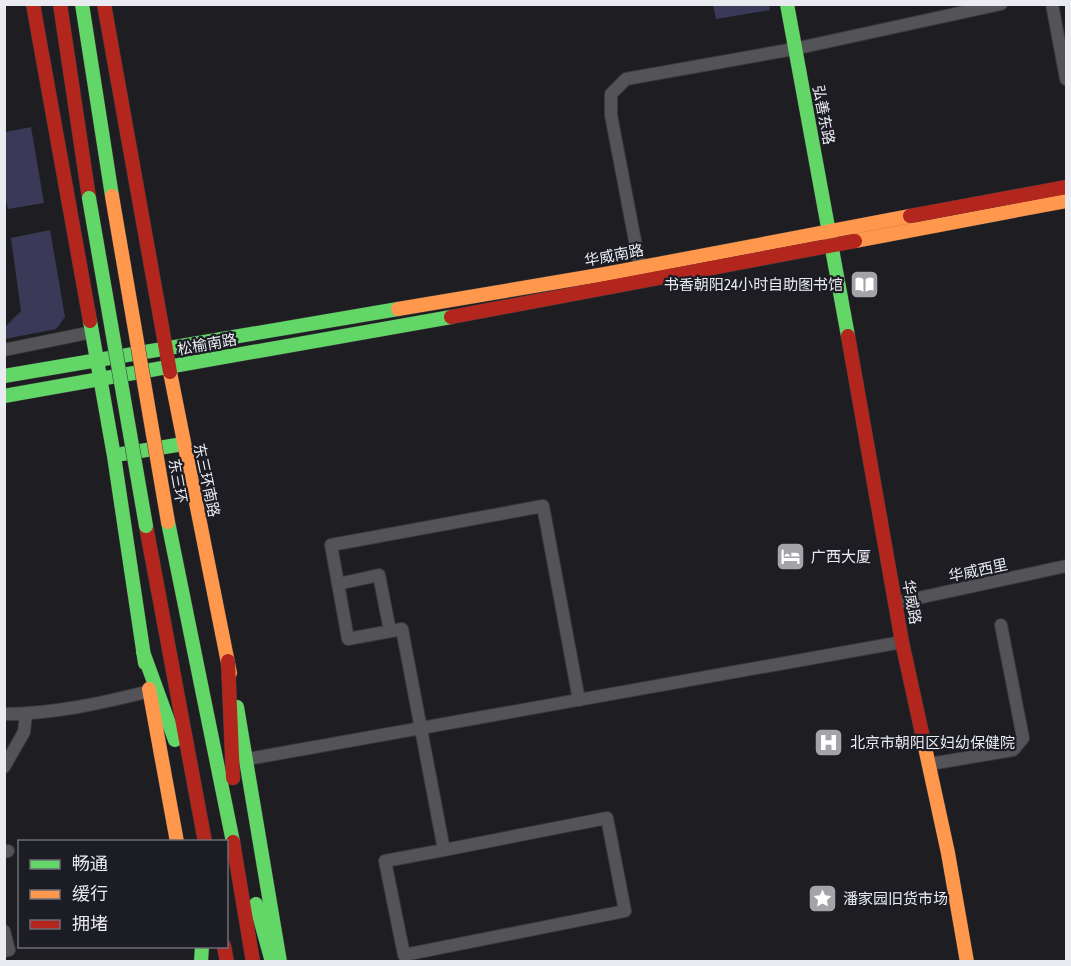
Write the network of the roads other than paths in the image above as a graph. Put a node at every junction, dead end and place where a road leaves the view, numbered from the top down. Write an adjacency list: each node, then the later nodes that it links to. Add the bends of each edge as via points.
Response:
1 (33, 4): 16 (main road)
2 (60, 4): 42 (main road, bridge, via 89,198)
3 (82, 4): 43 (main road, 东三环, bridge, via 168,522)
4 (104, 4): 17 (main road, 东三环南路)
5 (787, 4): 8 (main road, 弘善东路)
6 (1001, 4): 8 (street)
7 (1052, 4): 9 (street)
8 (794, 49): 12 (main road, 弘善东路); 14 (street, via 626,79 611,94 611,115)
9 (1066, 80)
10 (1066, 187): 12 (main road, 华威南路)
11 (1066, 201): 13 (main road, 华威南路)
12 (830, 231): 13 (main road, 弘善东路); 14 (main road, 华威南路)
13 (833, 246): 15 (main road, 华威南路); 28 (main road, 华威路)
14 (640, 267): 17 (main road, 华威南路)
15 (415, 324): 20 (main road, 松榆南路)
16 (92, 332): 18 (street); 19 (main road)
17 (165, 347): 19 (main road, 华威南路); 20 (main road, 东三环南路)
18 (4, 350)
19 (97, 358): 21 (main road); 22 (main road)
20 (169, 368): 22 (main road, 松榆南路); 24 (main road, 东三环南路)
21 (4, 376)
22 (100, 378): 23 (main road, 松榆南路); 25 (main road)
23 (4, 396)
24 (183, 444): 25 (main road); 33 (main road, 东三环南路)
25 (114, 456): 32 (main road)
26 (1066, 566): 28 (street, 华威西里)
27 (338, 584): 30 (street, via 348,639); 30 (street, via 379,575); 35 (street, via 331,545 543,506)
28 (895, 603): 31 (main road, 华威路)
29 (1001, 625): 40 (street, via 1023,738 1012,750)
30 (390, 631): 38 (street, via 402,629)
31 (902, 642): 35 (street); 40 (main road, 华威路)
32 (143, 652): 34 (main road); 42 (main road)
33 (228, 661): 39 (main road, 东三环南路); 43 (main road, via 234,786)
34 (150, 691): 37 (street); 44 (main road)
35 (579, 700): 38 (street)
36 (4, 714): 37 (street)
37 (26, 714): 41 (street, via 24,732)
38 (420, 728): 39 (street); 46 (street)
39 (248, 759): 50 (main road, 东三环南路)
40 (930, 764): 54 (main road, 华威路)
41 (4, 767)
42 (196, 797): 45 (main road)
43 (230, 821): 47 (main road, 东三环)
44 (177, 840)
45 (205, 840)
46 (444, 850): 46 (street, via 607,818 625,911 404,954 385,861)
47 (237, 859): 51 (main road, 东三环); 52 (main road, via 250,878)
48 (4, 931): 49 (street, via 9,950)
49 (4, 951)
50 (280, 954): 53 (main road, 东三环南路)
51 (253, 962)
52 (272, 962)
53 (285, 962)
54 (967, 962)

